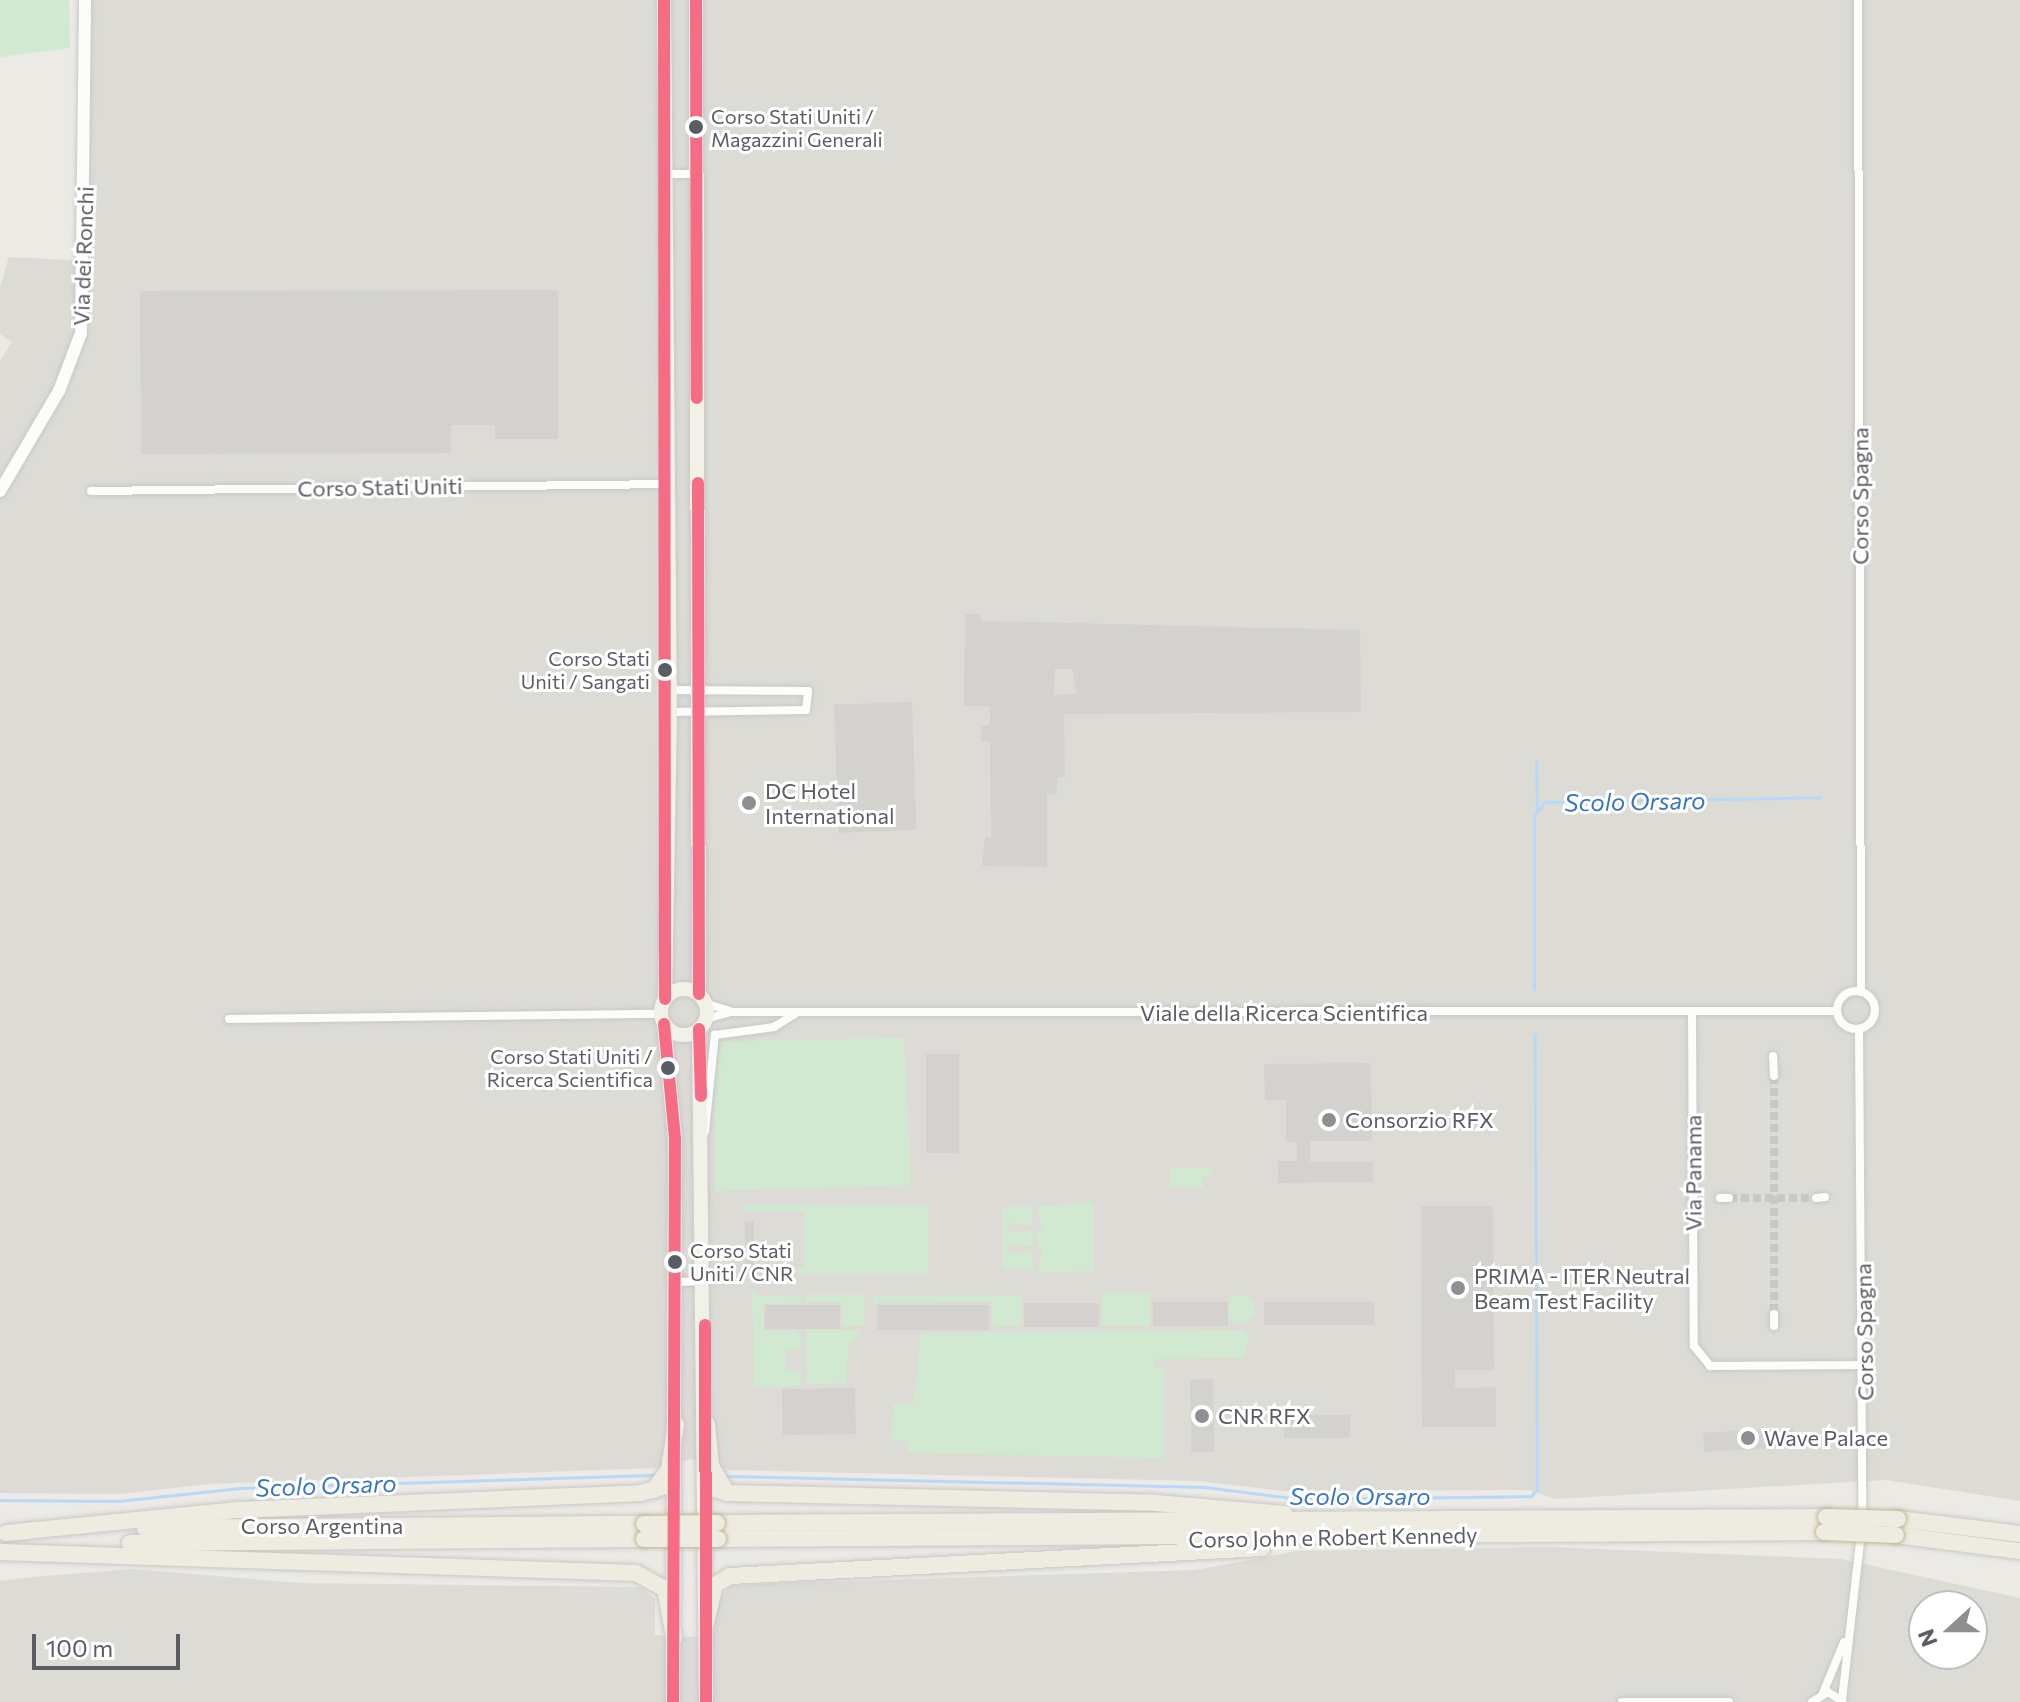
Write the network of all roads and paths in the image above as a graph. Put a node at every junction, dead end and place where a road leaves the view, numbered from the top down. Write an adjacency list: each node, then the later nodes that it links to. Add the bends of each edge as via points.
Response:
1 (85, 0): 8 (street, Via dei Ronchi, via 81,333 59,391)
2 (664, 0): 5 (main road)
3 (696, 0): 6 (main road)
4 (1858, 0): 14 (street, Corso Spagna)
5 (666, 174): 6 (street); 7 (main road)
6 (696, 174): 11 (main road)
7 (669, 484): 9 (street, Corso Stati Uniti); 10 (main road)
8 (0, 491)
9 (91, 491)
10 (670, 690): 11 (street); 13 (main road)
11 (701, 690): 12 (main road); 12 (street, via 808,691 806,710)
12 (701, 711): 13 (street); 15 (main road)
13 (670, 712): 20 (main road)
14 (1861, 992): 18 (street, via 1843,996); 23 (street, Corso Spagna, via 1875,1009)
15 (702, 999): 19 (street, Viale della Ricerca Scientifica); 20 (main road, via 683,989); 22 (main road)
16 (799, 1011): 17 (street, Viale della Ricerca Scientifica); 19 (street, Viale della Ricerca Scientifica); 26 (street, via 774,1027 715,1035)
17 (1692, 1011): 18 (street, Viale della Ricerca Scientifica); 31 (street, Via Panama, via 1694,1346 1700,1359 1710,1366)
18 (1837, 1011): 23 (street, via 1842,1023)
19 (731, 1012): 22 (street, Viale della Ricerca Scientifica)
20 (663, 1013): 21 (street); 22 (main road, via 678,1035); 28 (main road, via 675,1139)
21 (229, 1019)
22 (703, 1024): 26 (main road)
23 (1859, 1029): 31 (street, Corso Spagna)
24 (1773, 1056): 25 (street)
25 (1774, 1076)
26 (704, 1135): 27 (main road)
27 (704, 1281): 28 (street); 32 (main road)
28 (676, 1282): 33 (main road)
29 (1774, 1314): 30 (street)
30 (1774, 1326)
31 (1864, 1365): 48 (street, Corso Spagna, via 1865,1488)
32 (707, 1424): 34 (main road); 37 (highway, via 711,1466)
33 (676, 1425): 35 (main road); 36 (highway, via 669,1469)
34 (707, 1483): 35 (main road, via 689,1471); 37 (highway); 40 (main road)
35 (675, 1486): 36 (highway); 49 (main road, via 679,1515)
36 (653, 1492): 45 (highway, via 238,1510)
37 (727, 1493): 38 (highway, via 1156,1503)
38 (1379, 1522): 39 (highway, Corso John e Robert Kennedy); 40 (highway, Corso John e Robert Kennedy)
39 (1825, 1524): 41 (highway, Corso John e Robert Kennedy, bridge); 44 (highway, Corso John e Robert Kennedy)
40 (713, 1526): 42 (highway, Corso John e Robert Kennedy, bridge); 44 (highway, Corso John e Robert Kennedy); 47 (main road)
41 (1897, 1527): 43 (highway, Corso John e Robert Kennedy); 46 (highway, Corso John e Robert Kennedy)
42 (644, 1531): 45 (highway, Corso Argentina)
43 (2020, 1534)
44 (1338, 1539): 47 (highway, via 1178,1557 730,1576 715,1585)
45 (2, 1542): 49 (highway, via 636,1573 665,1589)
46 (2020, 1551)
47 (706, 1623): 53 (main road)
48 (1847, 1634): 50 (street, Corso Spagna); 51 (street, Corso Spagna)
49 (674, 1637): 52 (main road)
50 (1823, 1693): 51 (street, Corso Spagna); 56 (street, Corso Spagna)
51 (1842, 1701)
52 (673, 1702)
53 (706, 1702)
54 (1622, 1702): 55 (street)
55 (1729, 1702)
56 (1812, 1702)

